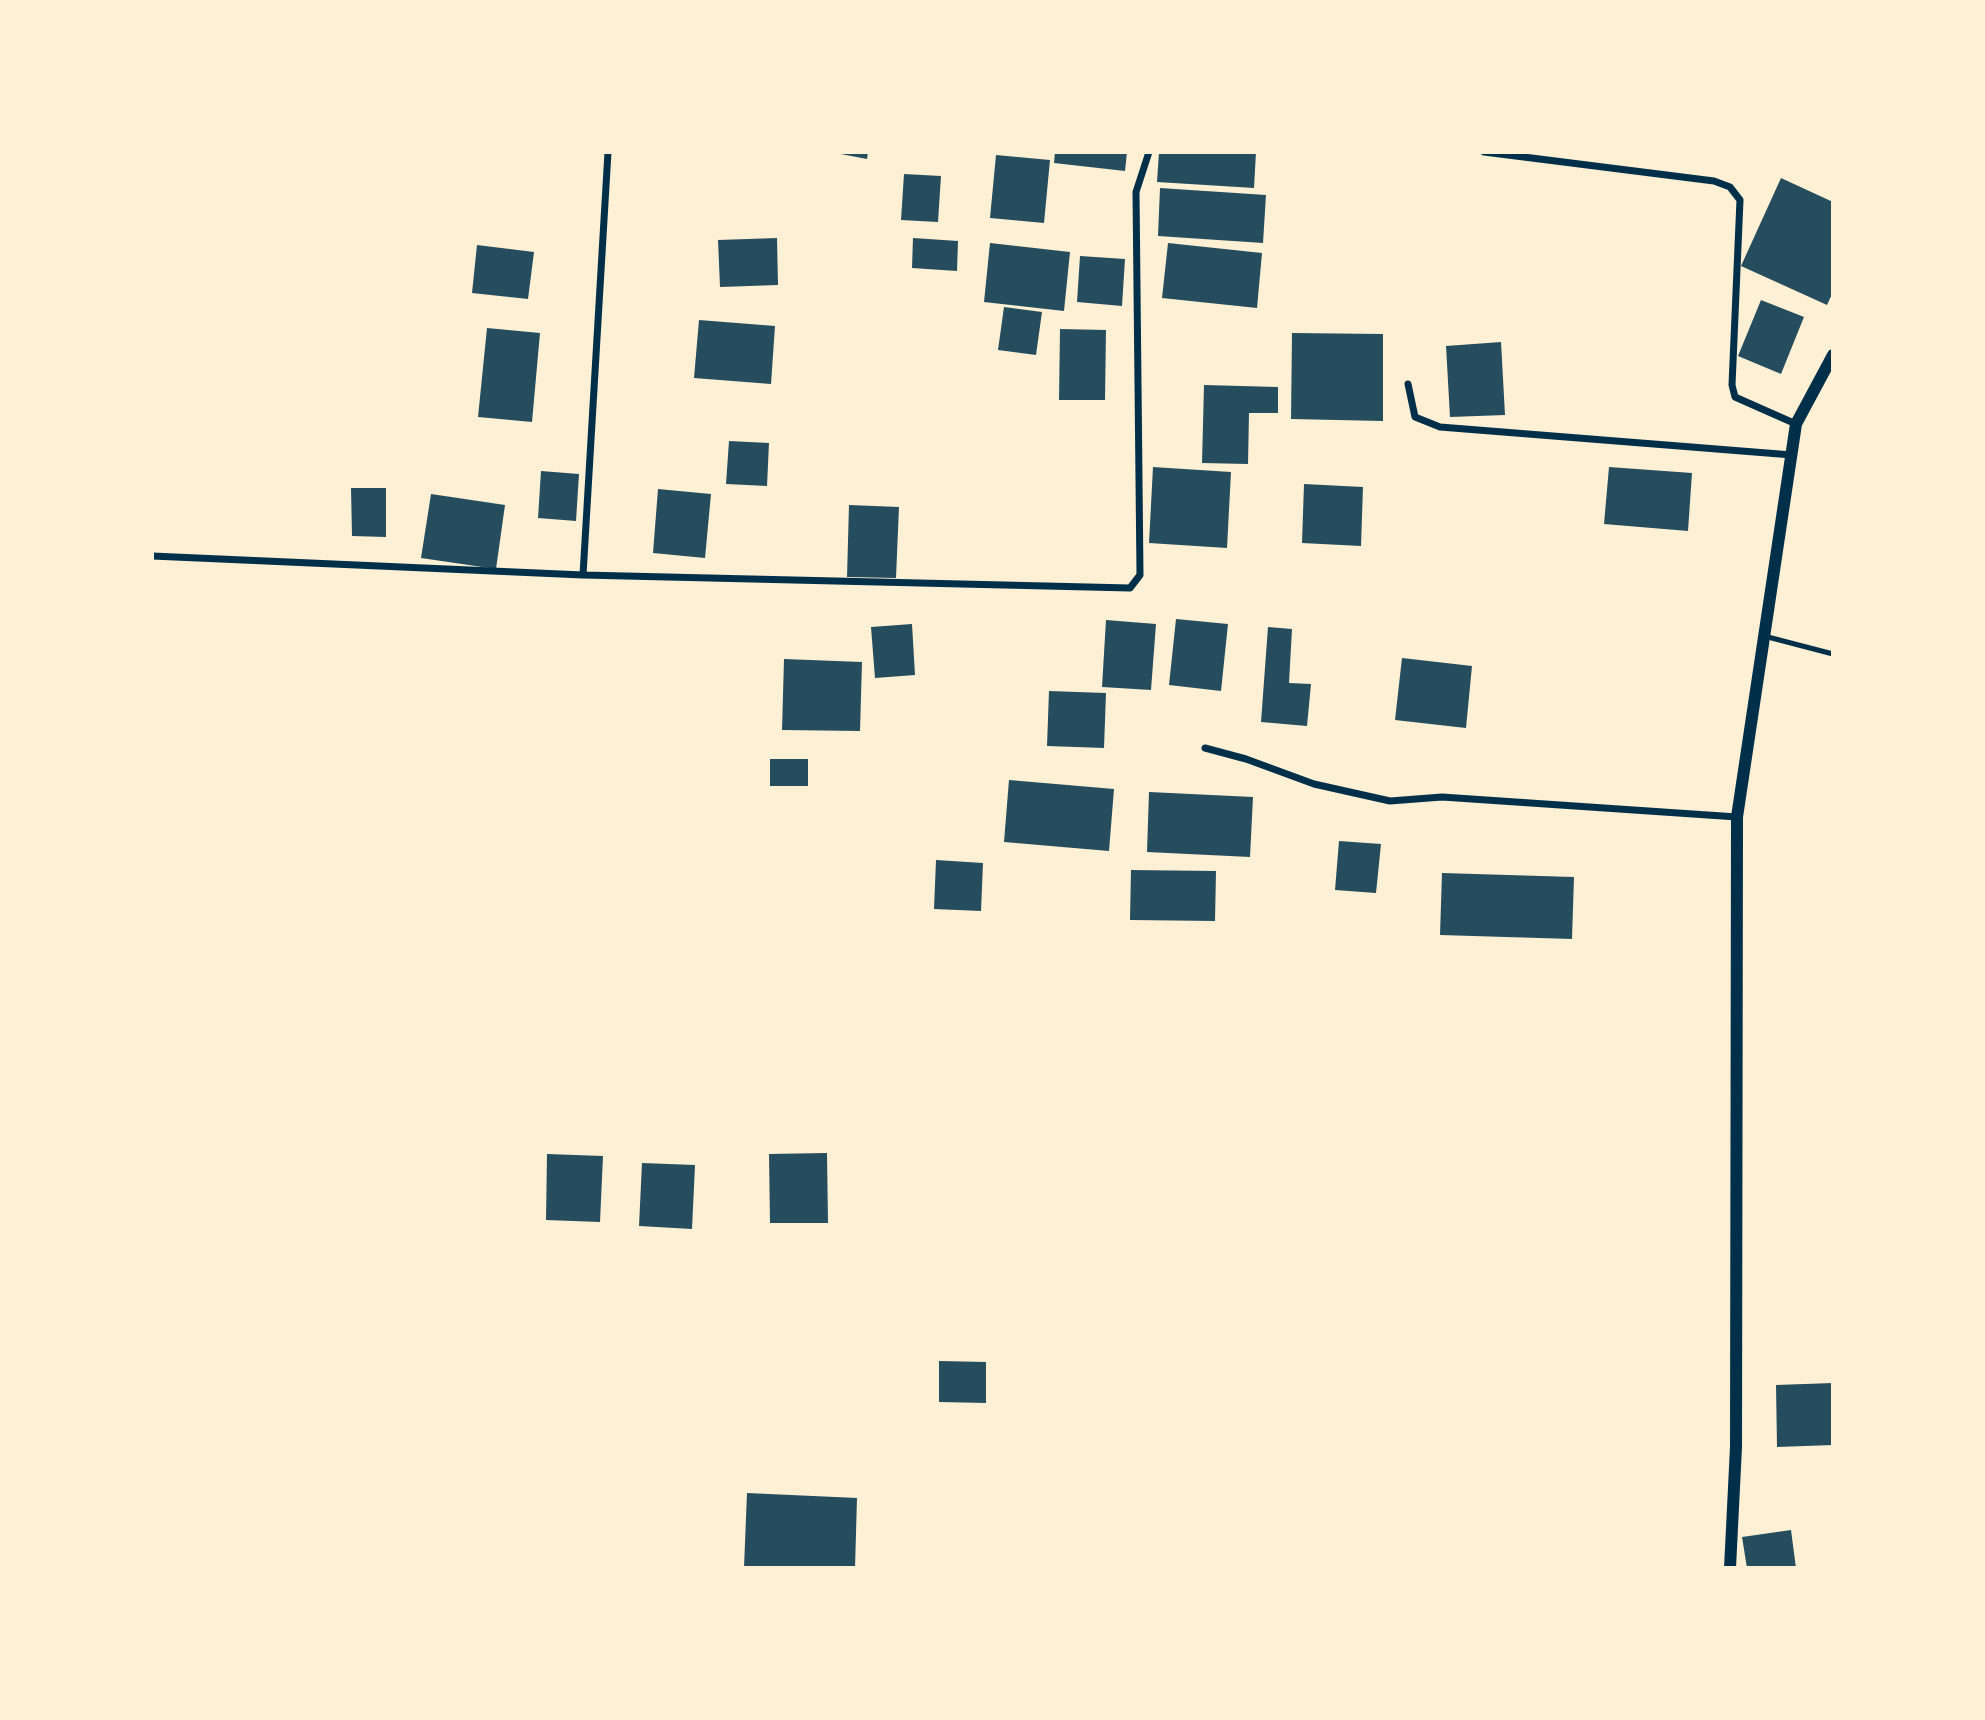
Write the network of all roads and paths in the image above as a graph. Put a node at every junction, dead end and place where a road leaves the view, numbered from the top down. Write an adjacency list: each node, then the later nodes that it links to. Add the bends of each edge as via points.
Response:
1 (608, 152): 9 (street)
2 (1149, 152): 9 (street, via 1136,191 1140,575 1130,588)
3 (1484, 152): 6 (street, via 1714,181 1730,187 1740,200 1735,397)
4 (1833, 355): 6 (street)
5 (1408, 384): 7 (street, via 1415,417 1440,427)
6 (1797, 424): 7 (street)
7 (1792, 455): 10 (street)
8 (152, 556): 9 (street)
9 (583, 575)
10 (1764, 636): 11 (lane); 13 (street)
11 (1833, 654)
12 (1205, 748): 13 (street, via 1314,784 1390,802 1442,797)
13 (1737, 817): 14 (street, via 1736,1447)
14 (1730, 1568)

